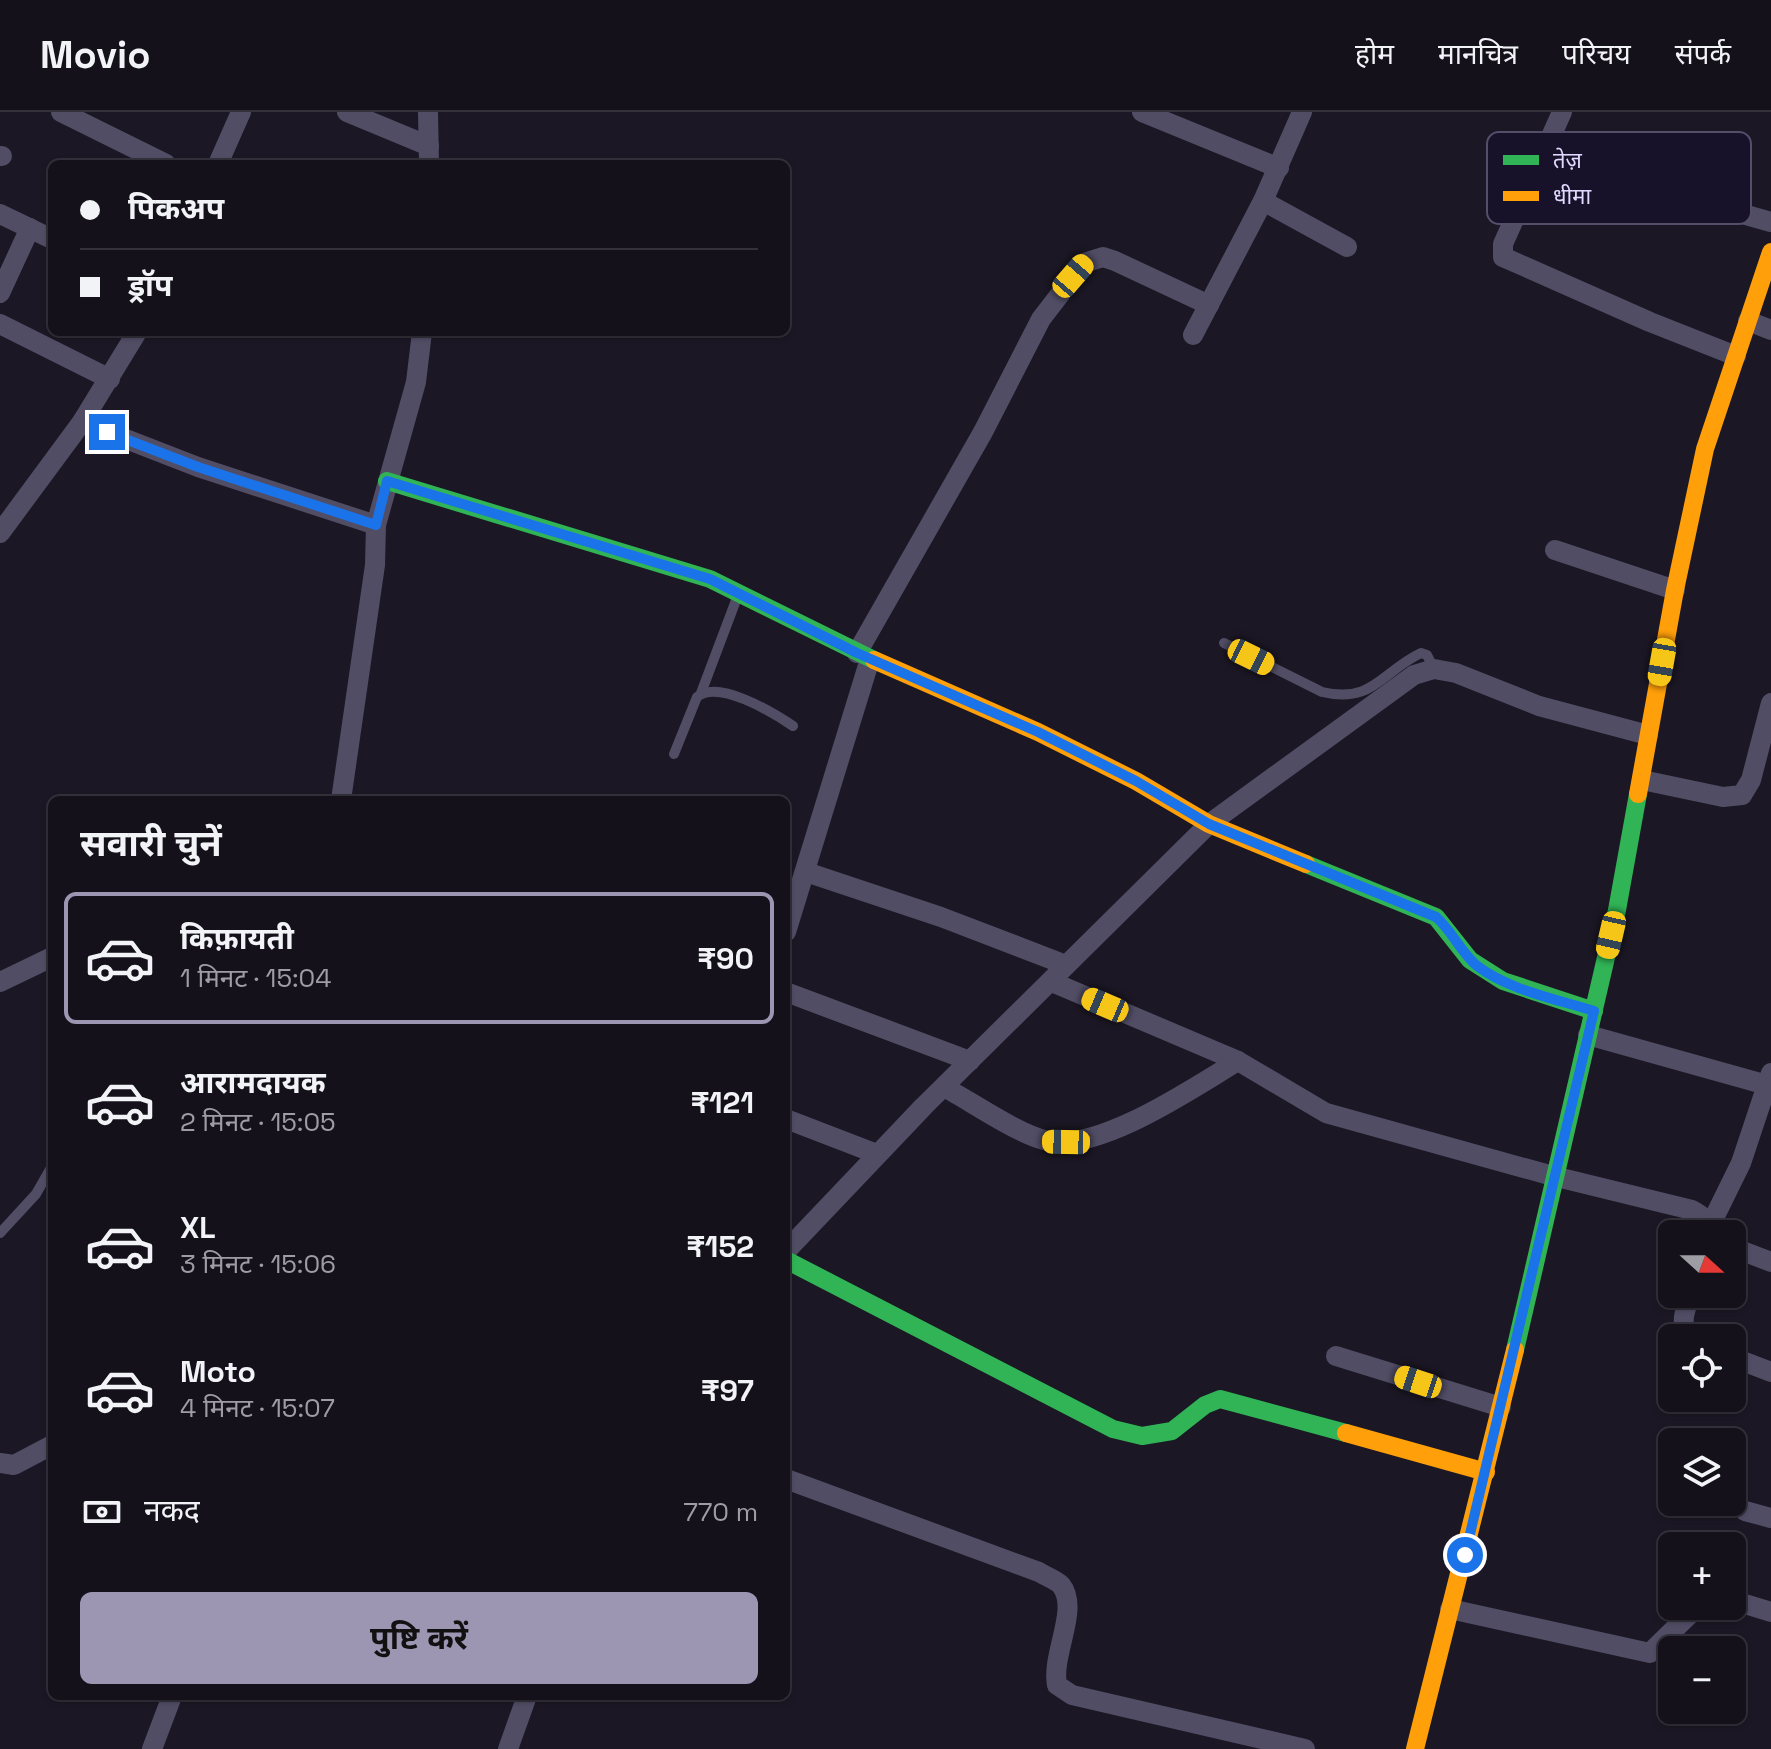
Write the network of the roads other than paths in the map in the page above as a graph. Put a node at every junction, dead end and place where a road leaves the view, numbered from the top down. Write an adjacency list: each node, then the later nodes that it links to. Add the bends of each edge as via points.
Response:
1 (61, 112): 10 (street)
2 (241, 112): 11 (street)
3 (347, 112): 9 (street)
4 (428, 112): 9 (street)
5 (1142, 112): 12 (street)
6 (1302, 112): 12 (street)
7 (1562, 112): 8 (street)
8 (1553, 132)
9 (429, 155)
10 (158, 160)
11 (220, 160)
12 (1279, 168): 13 (street)
13 (1263, 201): 20 (street); 23 (street)
14 (0, 214): 18 (street)
15 (1751, 216): 16 (street)
16 (1771, 222)
17 (1512, 224): 30 (street, via 1503,257)
18 (30, 228): 19 (street); 22 (street)
19 (48, 237)
20 (1347, 247)
21 (1771, 252): 24 (street)
22 (0, 293)
23 (1209, 305): 27 (street); 40 (street, via 1115,261 1103,257 1084,263 1041,319)
24 (1748, 321): 26 (street); 30 (street)
25 (0, 324): 31 (street)
26 (1771, 330)
27 (1193, 335)
28 (135, 336): 31 (street)
29 (422, 336): 33 (street, via 416,382)
30 (1736, 356): 37 (street, via 1705,449)
31 (110, 379): 32 (street)
32 (82, 422): 34 (street, via 198,467); 35 (street)
33 (387, 481): 34 (street); 38 (street, via 642,556)
34 (376, 525): 48 (street, via 375,565)
35 (0, 533)
36 (1555, 550): 37 (street)
37 (1675, 590): 45 (street)
38 (739, 593): 40 (street); 42 (lane)
39 (1224, 643): 41 (lane, via 1340,696 1372,688 1421,653 1432,660)
40 (863, 656): 49 (street, via 1038,732); 50 (street)
41 (1434, 669): 45 (street, via 1564,714); 49 (street, via 1392,690)
42 (701, 693): 44 (lane, via 715,690 749,702); 46 (lane)
43 (1771, 703): 47 (street, via 1751,780 1742,795 1723,797)
44 (793, 726)
45 (1648, 735): 47 (street)
46 (674, 754)
47 (1642, 780): 57 (street)
48 (342, 796)
49 (1209, 824): 53 (street); 57 (street, via 1436,917 1475,964 1492,975)
50 (806, 872): 51 (street); 53 (street)
51 (790, 920)
52 (48, 959): 54 (street)
53 (1066, 965): 55 (street)
54 (0, 982)
55 (1052, 982): 59 (street); 60 (street)
56 (790, 994): 59 (street)
57 (1594, 1011): 58 (street)
58 (1588, 1035): 61 (street); 66 (street)
59 (970, 1061): 62 (street)
60 (1238, 1061): 62 (street, via 1139,1118 1066,1142 1030,1134); 66 (street, via 1326,1113)
61 (1769, 1079): 68 (street, via 1741,1163)
62 (944, 1087): 64 (street)
63 (790, 1121): 64 (street)
64 (877, 1154): 70 (street)
65 (48, 1173): 69 (lane)
66 (1553, 1176): 67 (street, via 1692,1210); 77 (street)
67 (1706, 1220)
68 (1715, 1220)
69 (0, 1233)
70 (790, 1247)
71 (1746, 1252): 73 (street)
72 (790, 1262): 80 (street, via 1071,1409 1139,1437 1170,1433 1205,1402 1220,1399)
73 (1771, 1262)
74 (1336, 1356): 77 (street)
75 (1746, 1362): 76 (street)
76 (1771, 1372)
77 (1501, 1407): 80 (street)
78 (48, 1447): 79 (street, via 14,1465)
79 (0, 1463)
80 (1486, 1472): 85 (street)
81 (790, 1480): 92 (street, via 1060,1584 1069,1605 1054,1668 1057,1685 1072,1695)
82 (1746, 1511): 83 (street)
83 (1771, 1518)
84 (1746, 1604): 86 (street)
85 (1450, 1609): 87 (street, via 1650,1653); 93 (street)
86 (1771, 1612)
87 (1684, 1620)
88 (170, 1700): 90 (street)
89 (526, 1700): 91 (street)
90 (152, 1749)
91 (508, 1749)
92 (1305, 1749)
93 (1415, 1749)

